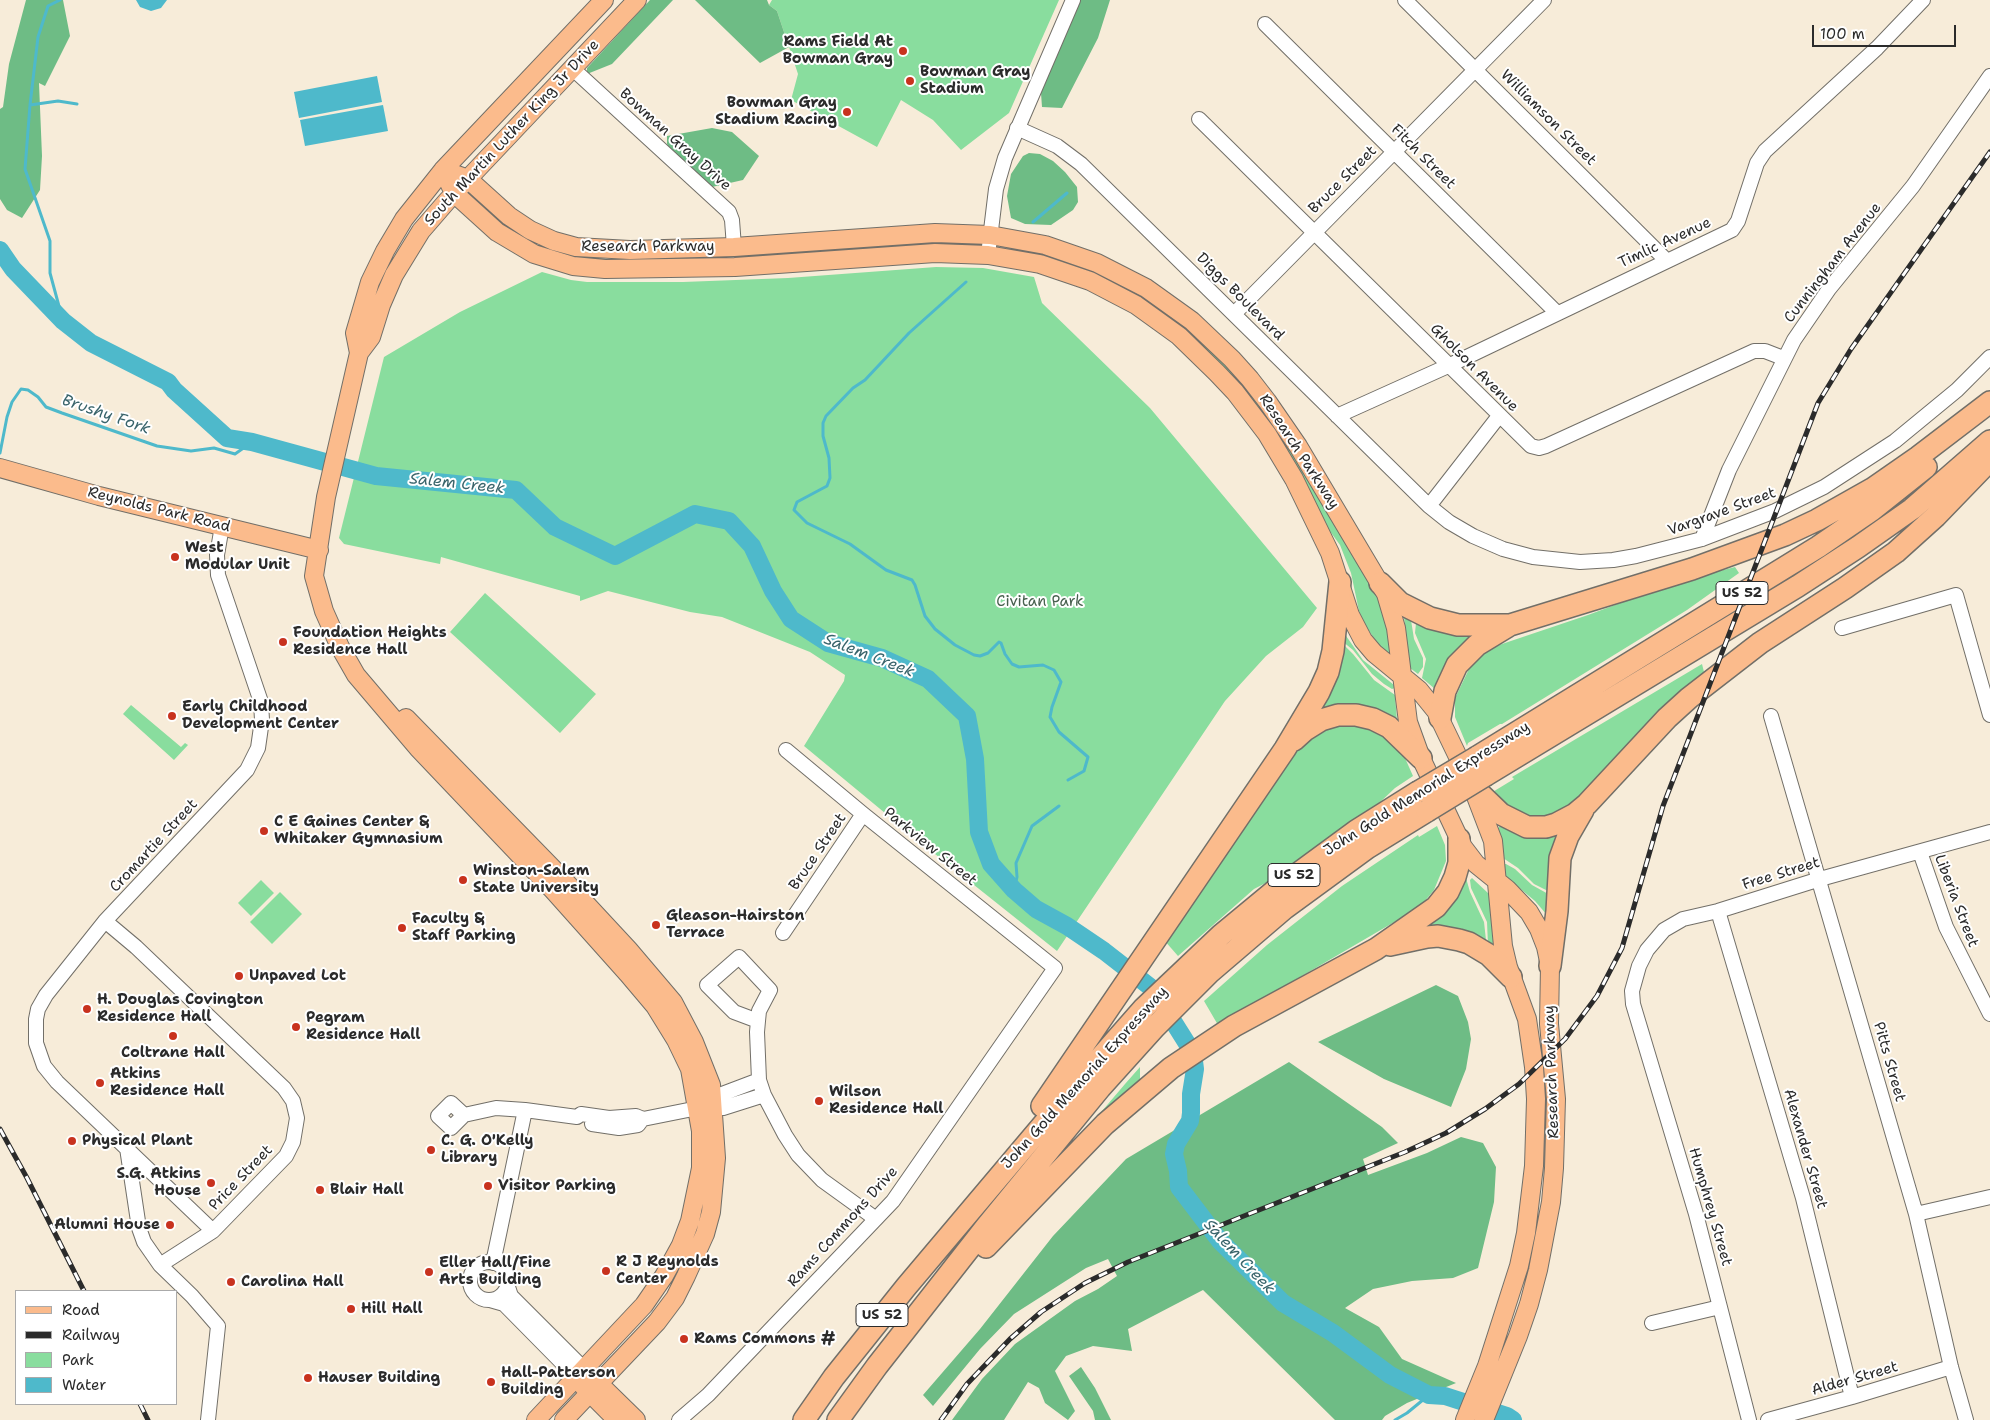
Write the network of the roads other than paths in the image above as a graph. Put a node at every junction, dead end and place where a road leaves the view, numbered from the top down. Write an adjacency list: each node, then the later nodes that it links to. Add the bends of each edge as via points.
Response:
1 (604, 0): 14 (main road, South Martin Luther King Jr Drive)
2 (636, 0): 8 (main road, South Martin Luther King Jr Drive)
3 (1073, 0): 12 (street)
4 (1405, 0): 9 (street, Williamson Street)
5 (1544, 0): 9 (street, Bruce Street)
6 (1923, 0): 21 (street, Timlic Avenue, via 1878,48 1765,151 1757,163 1732,230)
7 (1265, 24): 13 (street, Fitch Street)
8 (572, 68): 15 (main road, South Martin Luther King Jr Drive); 19 (street, Bowman Gray Drive, via 726,208 732,220)
9 (1476, 69): 13 (street, Bruce Street); 21 (street, Williamson Street)
10 (1990, 76): 26 (street, Cunningham Avenue, via 1907,193 1815,307)
11 (1199, 119): 17 (street, Gholson Avenue)
12 (1017, 128): 18 (street, via 996,189); 23 (street, Diggs Boulevard, via 1057,146 1082,164)
13 (1394, 152): 17 (street, Bruce Street); 22 (street, Fitch Street)
14 (443, 170): 15 (main road, Research Parkway); 16 (main road, Research Parkway); 24 (main road, South Martin Luther King Jr Drive, via 404,219 377,267 355,333)
15 (468, 179): 16 (main road, South Martin Luther King Jr Drive); 19 (main road, Research Parkway, via 520,224 565,244 606,250)
16 (454, 193): 20 (main road, Research Parkway, via 508,240 534,254 573,266 683,269 936,253); 24 (main road, South Martin Luther King Jr Drive, via 421,232 402,261 371,337)
17 (1314, 233): 23 (street, Bruce Street); 27 (street, Gholson Avenue)
18 (990, 235): 19 (main road, Research Parkway, via 935,233); 20 (street); 40 (main road, Research Parkway, via 1045,245 1097,263 1146,288 1192,321 1232,359 1278,416)
19 (734, 247)
20 (988, 255): 39 (main road, Research Parkway, via 1040,264 1106,289 1159,320 1199,354 1246,406 1281,456 1330,553)
21 (1666, 260): 22 (street, Timlic Avenue)
22 (1557, 313): 27 (street, Timlic Avenue)
23 (1234, 314): 30 (street, Diggs Boulevard)
24 (359, 353): 38 (main road, South Martin Luther King Jr Drive, via 326,497)
25 (1990, 356): 37 (street, Vargrave Street, via 1916,425 1857,467 1775,511)
26 (1783, 358): 31 (street, Gholson Avenue, via 1765,351 1754,351 1539,448 1531,446); 37 (street, Cunningham Avenue, via 1729,470)
27 (1448, 366): 30 (street, Timlic Avenue); 31 (street, Gholson Avenue)
28 (1990, 402): 41 (highway, via 1872,489 1785,535 1692,570)
29 (1990, 407): 50 (highway, John Gold Memorial Expressway / US 52, via 1921,471 1845,528)
30 (1337, 416): 35 (street, Diggs Boulevard)
31 (1499, 416): 35 (street)
32 (1990, 441): 50 (highway, John Gold Memorial Expressway / US 52, via 1912,509 1851,552 1645,680)
33 (1990, 460): 51 (highway, via 1896,552 1760,643 1689,698 1646,739)
34 (4, 469): 36 (main road, Reynolds Park Road)
35 (1429, 506): 37 (street, Vargrave Street, via 1462,530 1487,542 1518,554 1549,560 1613,560)
36 (222, 526): 38 (main road, Reynolds Park Road); 59 (street, Cromartie Street, via 217,556 218,575 261,702 258,748 247,770)
37 (1702, 539)
38 (318, 550): 71 (main road, South Martin Luther King Jr Drive, via 314,576 322,603 356,674 418,748 553,890 654,1006 676,1040)
39 (1340, 582): 43 (main road, Research Parkway, via 1350,616 1363,640); 47 (highway, via 1335,641 1328,672 1320,692)
40 (1380, 583): 41 (highway, via 1400,604 1430,618 1458,625); 43 (main road, Research Parkway, via 1394,616)
41 (1510, 625): 46 (highway, via 1477,645 1457,665 1445,691)
42 (1842, 628): 44 (street, via 1956,595)
43 (1402, 677): 46 (main road, Research Parkway, via 1425,696); 49 (main road, Research Parkway, via 1406,712)
44 (1990, 715)
45 (1771, 716): 56 (street, Pitts Street)
46 (1440, 718): 50 (main road, Research Parkway)
47 (1285, 749): 49 (highway, via 1321,720 1338,715 1356,715 1389,727); 76 (highway)
48 (786, 750): 52 (street, Parkview Street)
49 (1421, 758): 54 (main road, Research Parkway)
50 (1478, 772): 51 (highway, via 1501,814 1527,826 1556,824); 57 (main road, Research Parkway, via 1493,841); 65 (highway, John Gold Memorial Expressway / US 52, bridge, via 1422,802 1356,831 1227,930)
51 (1587, 804): 62 (highway, via 1568,836 1560,858)
52 (863, 814): 60 (street, Bruce Street); 63 (street, Parkview Street)
53 (1990, 832): 55 (street, Free Street)
54 (1459, 839): 57 (main road, Research Parkway, via 1469,856); 61 (highway, via 1458,870 1442,900 1429,913)
55 (1920, 852): 56 (street, Free Street); 67 (street, Liberia Street, via 1946,927)
56 (1820, 879): 58 (street, Free Street); 77 (street, Pitts Street)
57 (1497, 881): 62 (main road, Research Parkway, via 1534,920 1543,938); 64 (main road, Research Parkway, via 1503,946)
58 (1718, 911): 66 (street, Free Street, via 1683,919 1671,924 1658,936 1634,978); 91 (street, Alexander Street, via 1803,1198)
59 (105, 921): 74 (street, Cromartie Street, via 38,1009 36,1043 44,1066); 79 (street, Price Street, via 131,942 290,1095 297,1118 293,1142 286,1156)
60 (783, 933)
61 (1376, 949): 64 (highway, via 1428,937 1454,938 1482,950); 85 (highway, via 1255,1014 1194,1051 1149,1085 1105,1124)
62 (1550, 966): 102 (main road, Research Parkway, via 1548,1016 1556,1099 1551,1202 1529,1304)
63 (1055, 968): 78 (street, Rams Commons Drive, via 911,1177)
64 (1511, 977): 101 (main road, Research Parkway, via 1527,1019 1534,1067 1534,1166 1519,1266 1487,1366)
65 (1186, 981): 76 (highway, John Gold Memorial Expressway / US 52, via 1126,1027); 85 (highway, John Gold Memorial Expressway / US 52, via 1137,1046 992,1219)
66 (1633, 1004): 84 (street, Humphrey Street, via 1696,1214)
67 (1990, 1014)
68 (758, 1021): 68 (street, via 759,1011 770,990 739,957 707,985 734,1012); 69 (street)
69 (759, 1080): 70 (street); 71 (street, via 722,1094)
70 (764, 1095): 71 (street, via 723,1108); 78 (street, via 798,1155 822,1180)
71 (705, 1106): 72 (street, via 643,1119 638,1125 619,1128 597,1121 580,1121 577,1117); 88 (main road, South Martin Luther King Jr Drive, via 700,1168 690,1221 681,1245 649,1298); 89 (main road, South Martin Luther King Jr Drive, via 716,1158 711,1212 705,1234 675,1298)
72 (525, 1110): 73 (street, via 496,1108); 80 (street)
73 (464, 1116)
74 (127, 1148): 79 (street, Cromartie Street); 81 (street, via 139,1228 144,1242)
75 (1990, 1197): 77 (street)
76 (966, 1214): 99 (highway, John Gold Memorial Expressway / US 52, via 855,1348)
77 (1916, 1214): 87 (street, Pitts Street)
78 (876, 1219): 90 (street, Rams Commons Drive)
79 (213, 1231): 81 (street, Price Street)
80 (493, 1263): 82 (street, via 505,1271); 83 (street, via 479,1265 471,1278 476,1295)
81 (160, 1265): 92 (street, via 218,1326)
82 (508, 1287): 83 (street, via 501,1296); 88 (street, via 511,1296)
83 (490, 1300): 88 (street, via 504,1304)
84 (1720, 1307): 86 (street); 103 (street, Humphrey Street)
85 (912, 1322): 100 (highway, John Gold Memorial Expressway / US 52)
86 (1652, 1322)
87 (1951, 1367): 91 (street, Alder Street); 105 (street, Pitts Street)
88 (581, 1374): 89 (main road); 93 (main road, South Martin Luther King Jr Drive)
89 (595, 1389): 94 (main road, South Martin Luther King Jr Drive); 95 (main road); 96 (main road)
90 (708, 1395): 97 (street); 98 (street)
91 (1852, 1397): 104 (street, Alder Street)
92 (208, 1420)
93 (536, 1420)
94 (564, 1420)
95 (617, 1420)
96 (636, 1420)
97 (679, 1420)
98 (689, 1420)
99 (804, 1420)
100 (838, 1420)
101 (1465, 1420)
102 (1484, 1420)
103 (1749, 1420)
104 (1768, 1420)
105 (1966, 1420)

